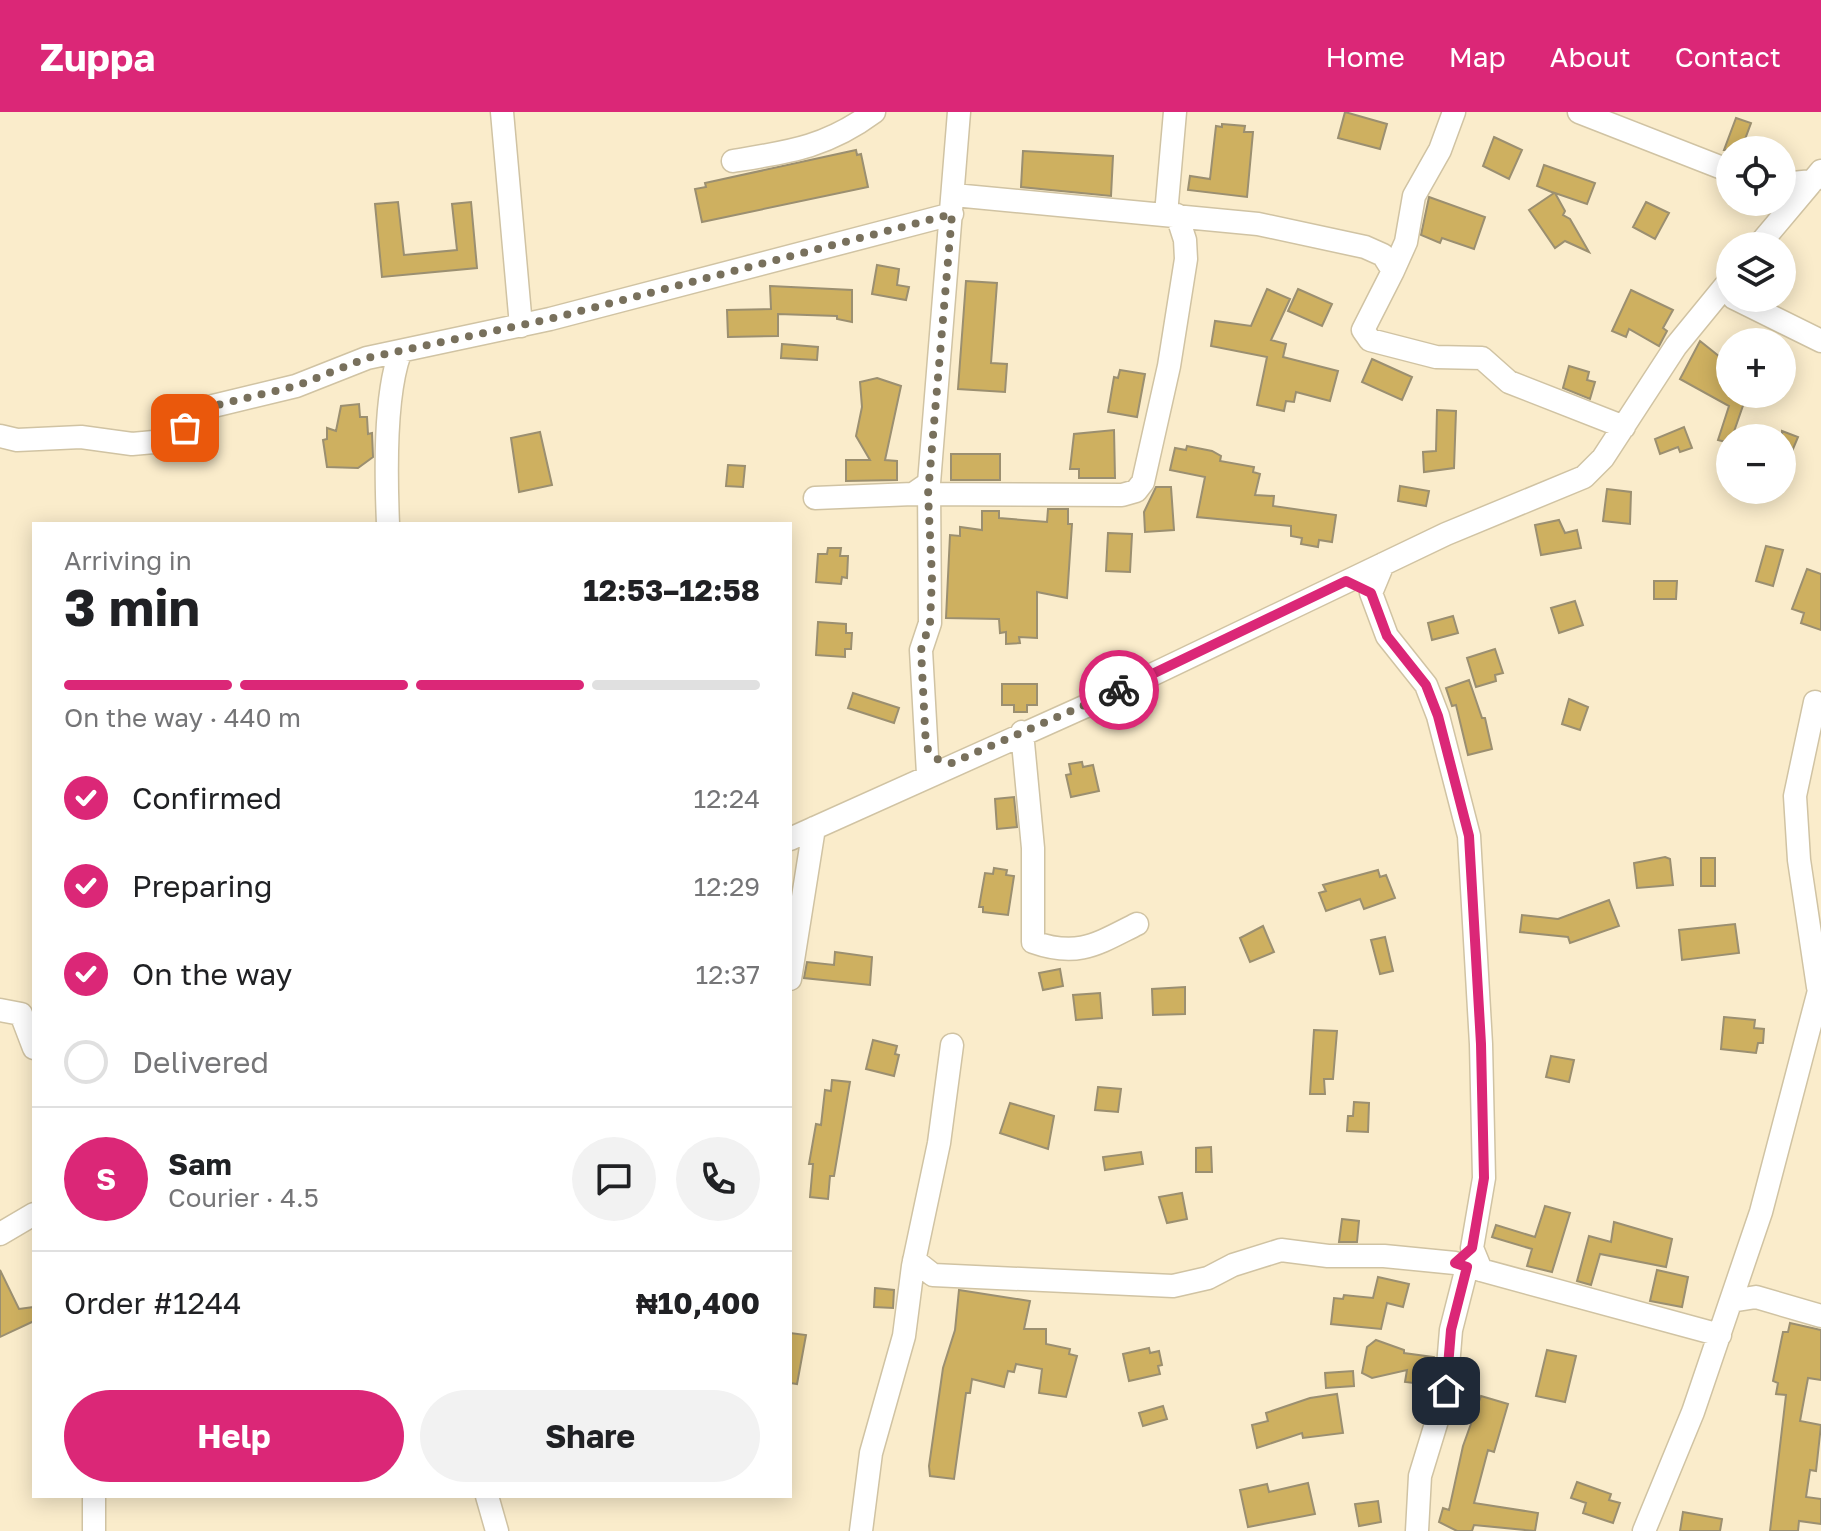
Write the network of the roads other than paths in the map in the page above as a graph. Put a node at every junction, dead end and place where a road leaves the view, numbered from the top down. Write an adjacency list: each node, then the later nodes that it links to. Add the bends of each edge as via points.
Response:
1 (502, 112): 19 (street)
2 (874, 112): 7 (street, via 810,148)
3 (959, 112): 12 (street)
4 (1175, 112): 13 (street)
5 (1454, 112): 14 (street, via 1414,196)
6 (1579, 112): 8 (street)
7 (733, 161)
8 (1716, 166)
9 (1817, 176): 10 (street); 11 (street)
10 (1796, 181)
11 (1796, 195)
12 (953, 205): 13 (street); 19 (street); 24 (street)
13 (1172, 214): 15 (street, via 1258,224); 24 (street, via 1185,240 1186,259 1155,437 1136,491 1122,495)
14 (1407, 233): 15 (street); 16 (street)
15 (1350, 244): 16 (street, via 1383,255)
16 (1393, 271): 22 (street, via 1363,330 1370,340 1436,357 1482,358 1509,382)
17 (1716, 304): 22 (street, via 1676,346)
18 (1768, 312): 20 (street)
19 (521, 326): 21 (street)
20 (1821, 341)
21 (394, 361): 23 (street, via 344,366 296,386 209,407 176,435 154,442); 26 (street, via 386,463)
22 (1624, 427): 27 (street, via 1584,477)
23 (0, 436)
24 (923, 490): 25 (street); 32 (street, via 932,577 930,623 921,650)
25 (815, 498)
26 (388, 522)
27 (1383, 564): 28 (street); 29 (street)
28 (1346, 581): 29 (street); 31 (street)
29 (1371, 593): 45 (street, via 1387,636 1426,685 1469,836 1484,1178)
30 (1815, 702): 38 (street, via 1795,796 1799,860)
31 (1022, 732): 33 (street); 37 (street, via 1033,848 1033,942 1057,951 1096,947)
32 (926, 747): 33 (street, via 937,759); 34 (street)
33 (952, 763): 34 (street)
34 (928, 774): 35 (street)
35 (814, 828): 36 (street); 39 (street)
36 (792, 838)
37 (1137, 924)
38 (1817, 957): 40 (street)
39 (792, 966)
40 (1820, 985): 46 (street)
41 (0, 1010): 42 (street, via 21,1014)
42 (32, 1043)
43 (952, 1045): 44 (street, via 941,1131)
44 (914, 1260): 47 (street); 48 (street)
45 (1469, 1262): 47 (street, via 1281,1250 1173,1286); 52 (street); 58 (street, via 1451,1330 1446,1391 1420,1476)
46 (1741, 1272): 49 (street); 50 (street)
47 (933, 1275): 48 (street)
48 (911, 1283): 57 (street, via 904,1336 871,1453)
49 (1756, 1297): 50 (street); 51 (street)
50 (1731, 1301): 52 (street)
51 (1821, 1316)
52 (1720, 1335): 59 (street)
53 (94, 1498): 55 (street)
54 (488, 1498): 56 (street)
55 (94, 1531)
56 (497, 1531)
57 (861, 1531)
58 (1417, 1531)
59 (1644, 1531)

